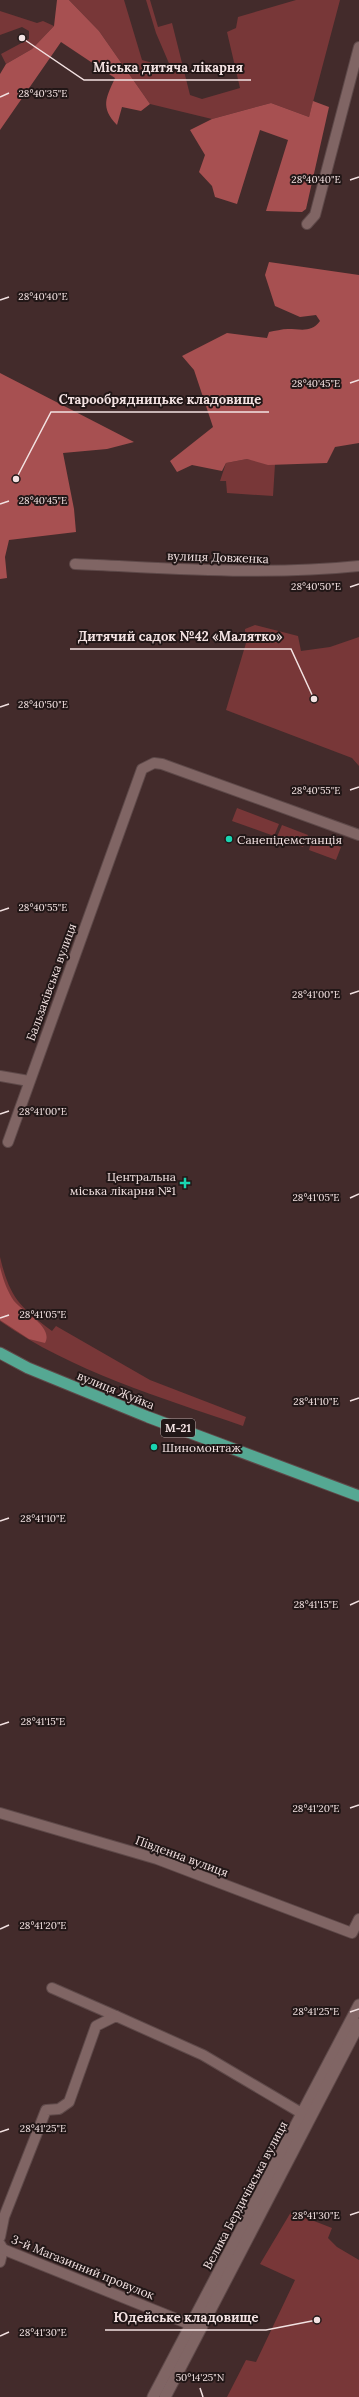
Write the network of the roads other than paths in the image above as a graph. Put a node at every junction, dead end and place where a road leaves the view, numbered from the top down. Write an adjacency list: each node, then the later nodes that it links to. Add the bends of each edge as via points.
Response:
1 (359, 47): 2 (street, via 315,215)
2 (307, 224)
3 (75, 564): 4 (street, вулиця Довженка, via 242,572 331,570)
4 (359, 566)
5 (359, 835): 7 (street, Бальзаківська вулиця, via 167,765 154,763 147,766 140,772)
6 (0, 1076): 7 (street)
7 (29, 1081): 8 (street, Бальзаківська вулиця)
8 (8, 1142)
9 (0, 1353): 10 (highway, вулиця Жуйка / М-21, via 28,1368 148,1417)
10 (359, 1496)
11 (0, 1813): 12 (street, Південна вулиця, via 157,1859 352,1933)
12 (359, 1919)
13 (52, 1988): 15 (street)
14 (359, 2005): 17 (main road, Велика Бердичівська вулиця)
15 (116, 2016): 17 (street, via 203,2056); 18 (street, via 96,2026 69,2102 59,2109 46,2110 4,2217)
16 (359, 2024): 21 (main road, Велика Бердичівська вулиця)
17 (303, 2114): 21 (main road, Велика Бердичівська вулиця)
18 (0, 2237)
19 (1, 2247): 20 (street); 21 (street, 3-й Магазинний провулок)
20 (0, 2262)
21 (196, 2326): 22 (main road, Велика Бердичівська вулиця); 23 (main road, Велика Бердичівська вулиця)
22 (153, 2397)
23 (165, 2397)

